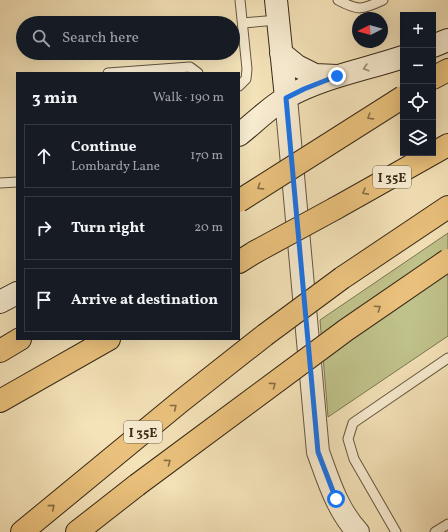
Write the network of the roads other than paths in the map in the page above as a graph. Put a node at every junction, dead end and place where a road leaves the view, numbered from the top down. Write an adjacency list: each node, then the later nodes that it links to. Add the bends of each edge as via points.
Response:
1 (240, 0): 5 (lane)
2 (338, 0): 3 (lane, via 348,6 359,8)
3 (383, 0)
4 (277, 10): 5 (lane); 8 (street)
5 (242, 23): 15 (lane, via 247,69 246,79)
6 (448, 40): 7 (street)
7 (436, 45)
8 (281, 53): 13 (street, via 315,75); 16 (street)
9 (400, 57): 13 (street, one-way to 13)
10 (448, 70): 14 (highway)
11 (122, 72): 12 (lane, via 190,67)
12 (197, 72)
13 (337, 76): 16 (street)
14 (436, 76)
15 (240, 85)
16 (286, 98): 18 (street); 34 (street, via 318,452 336,499)
17 (400, 99): 22 (highway, one-way to 22, bridge)
18 (240, 135)
19 (448, 145): 24 (highway, I 35E, one-way to 24, bridge)
20 (16, 182): 21 (lane)
21 (0, 183)
22 (240, 199)
23 (448, 207): 35 (highway, I 35E, one-way to 23, bridge, via 265,335 342,278)
24 (247, 257)
25 (448, 260): 36 (highway, one-way to 25, bridge, via 137,485 333,340)
26 (16, 293): 27 (street)
27 (0, 302)
28 (18, 340): 30 (highway)
29 (107, 340): 32 (highway)
30 (0, 351)
31 (448, 358): 37 (lane, via 353,423 351,428 348,439 354,459)
32 (0, 401)
33 (448, 524): 38 (lane)
34 (351, 528)
35 (22, 532)
36 (78, 532)
37 (396, 532)
38 (435, 532)

